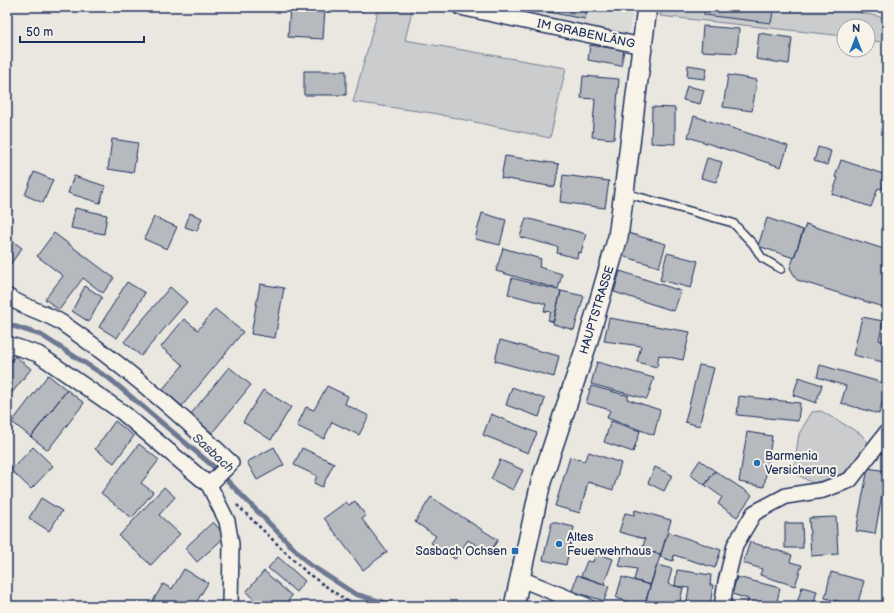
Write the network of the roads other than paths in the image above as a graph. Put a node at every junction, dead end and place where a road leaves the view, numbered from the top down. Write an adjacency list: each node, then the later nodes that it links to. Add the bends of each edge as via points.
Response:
1 (460, 7): 3 (street, IM GRABENLÄNG)
2 (647, 7): 3 (street, HAUPTSTRASSE)
3 (642, 46): 4 (street, HAUPTSTRASSE)
4 (624, 192): 5 (lane, via 733,223 753,244 762,258); 10 (street, HAUPTSTRASSE, via 618,237 587,344 541,482)
5 (781, 269)
6 (7, 296): 9 (street, via 60,322 136,378 213,446 231,463)
7 (7, 344): 9 (street, via 38,354 122,412)
8 (887, 432): 13 (street, via 850,480 823,490 786,496 754,512 735,545)
9 (211, 483): 11 (street, via 227,521 231,544)
10 (517, 593): 12 (street)
11 (230, 606)
12 (587, 606)
13 (722, 606)

